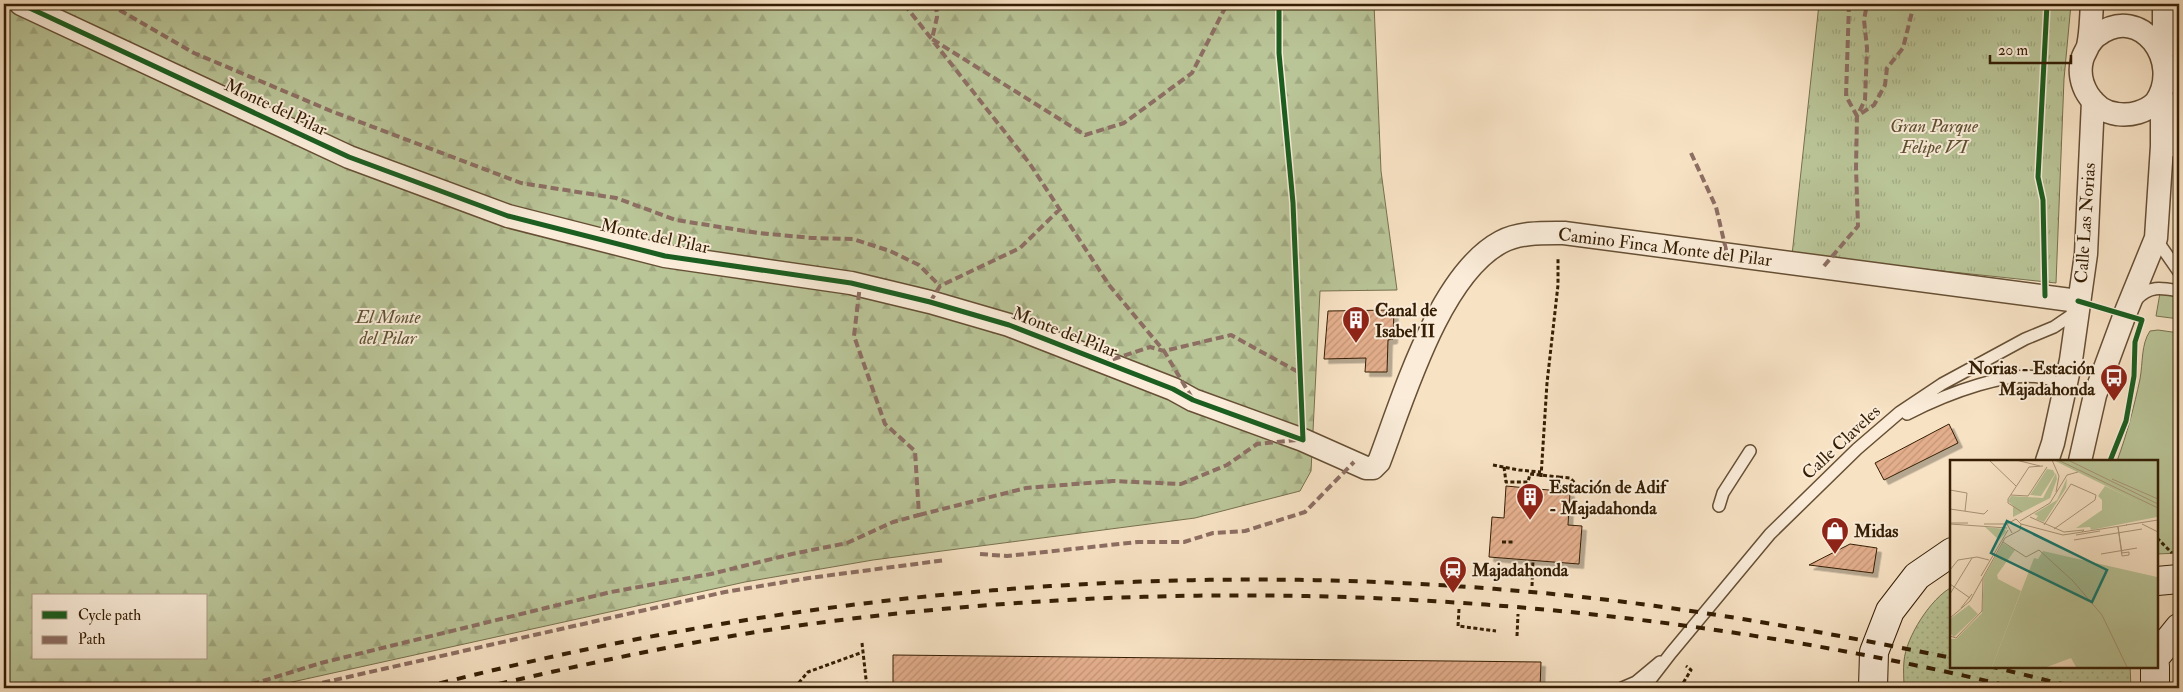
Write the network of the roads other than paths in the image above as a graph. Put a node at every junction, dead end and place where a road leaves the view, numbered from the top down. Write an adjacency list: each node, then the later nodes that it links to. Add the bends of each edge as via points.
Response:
1 (21, 4): 16 (street, Monte del Pilar, via 349,157 508,216 665,256 851,283 930,302 1009,325 1173,389 1193,400)
2 (2092, 4): 4 (street)
3 (2164, 4): 5 (street)
4 (2088, 46): 5 (street, via 2098,34 2127,26 2142,29 2155,37); 7 (street, via 2080,74 2084,89)
5 (2164, 49): 6 (street, via 2169,60)
6 (2168, 84): 7 (street, via 2153,105 2128,115 2109,112); 8 (street)
7 (2093, 101): 12 (street, Calle Las Norias, via 2086,254)
8 (2171, 149): 9 (street)
9 (2156, 238): 10 (lane); 13 (street)
10 (2179, 272)
11 (2179, 291): 13 (lane, via 2150,289)
12 (2078, 306): 14 (street, Calle Las Norias); 15 (lane, Calle Claveles, via 2054,327 1942,384); 16 (street, Camino Finca Monte del Pilar, via 1564,233 1532,234 1503,241 1484,252 1468,269 1426,340 1404,390 1379,462 1373,468 1366,468)
13 (2125, 314): 19 (street, via 2095,395)
14 (2065, 391): 15 (lane, via 2055,381 2019,376 1950,394); 18 (street, Calle Las Norias)
15 (1886, 425): 25 (lane, Calle Claveles, via 1770,534)
16 (1302, 440)
17 (1750, 452): 20 (lane, via 1723,493)
18 (2047, 460)
19 (2080, 460)
20 (1719, 506)
21 (1950, 553): 30 (street, via 1917,576 1890,611 1874,652)
22 (2176, 567): 23 (street)
23 (2158, 580)
24 (2179, 628): 26 (street)
25 (1670, 652): 28 (lane, via 1636,682); 29 (lane)
26 (2158, 654)
27 (2155, 667): 31 (street)
28 (1622, 688)
29 (1644, 688)
30 (1873, 688)
31 (2155, 688)

